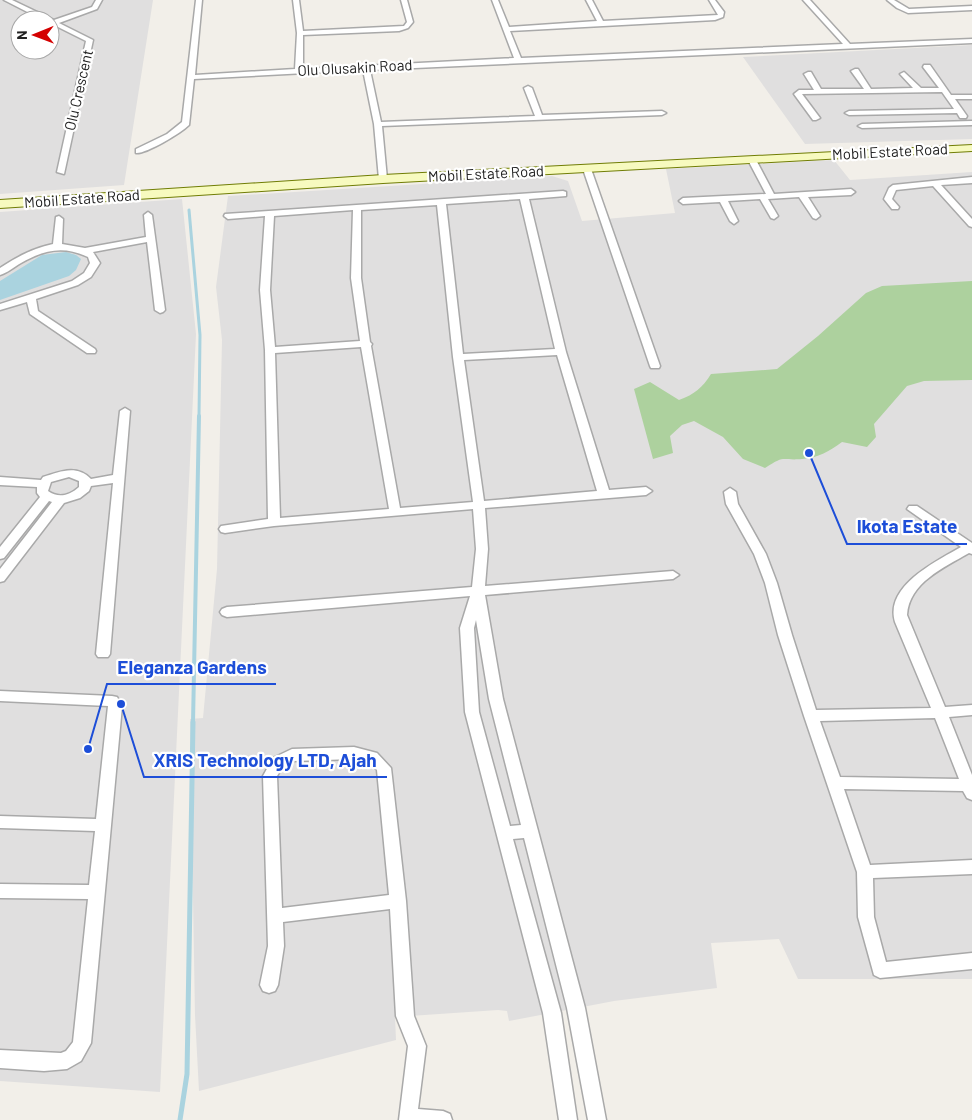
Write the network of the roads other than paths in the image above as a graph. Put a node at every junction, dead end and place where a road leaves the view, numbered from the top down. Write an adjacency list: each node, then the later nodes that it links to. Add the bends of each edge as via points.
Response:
1 (7, 0): 12 (street, Olu Crescent)
2 (100, 0): 13 (street, via 95,8)
3 (199, 0): 27 (street)
4 (296, 0): 17 (street)
5 (404, 0): 17 (street, via 410,22 406,27)
6 (495, 0): 16 (street)
7 (589, 0): 14 (street)
8 (712, 0): 14 (street, via 721,16)
9 (806, 0): 19 (street)
10 (890, 0): 11 (street, via 908,10)
11 (972, 8)
12 (29, 10)
13 (60, 20)
14 (601, 23): 16 (street)
15 (60, 25): 47 (street, Olu Crescent, via 90,40)
16 (506, 29): 20 (street)
17 (300, 33): 23 (street)
18 (972, 41): 19 (street, Olu Olusakin Road)
19 (848, 46): 20 (street, Olu Olusakin Road)
20 (518, 60): 22 (street, Olu Olusakin Road)
21 (927, 67): 30 (street)
22 (366, 68): 23 (street, Olu Olusakin Road); 40 (street)
23 (299, 71): 27 (street, Olu Olusakin Road)
24 (855, 71): 31 (street)
25 (808, 74): 32 (street)
26 (904, 74): 29 (street)
27 (192, 78): 44 (street, via 186,123 176,133)
28 (528, 88): 38 (street)
29 (918, 90): 30 (street); 31 (street)
30 (944, 90): 34 (street)
31 (869, 91): 32 (street)
32 (819, 92): 39 (street, via 798,94)
33 (972, 97): 34 (street)
34 (949, 98): 35 (street)
35 (959, 111): 37 (street); 41 (street)
36 (662, 113): 38 (street)
37 (849, 113)
38 (539, 117): 40 (street)
39 (816, 118)
40 (378, 124): 48 (street)
41 (971, 125): 42 (street)
42 (862, 126)
43 (972, 148): 45 (main road, Mobil Estate Road)
44 (139, 151)
45 (752, 160): 46 (main road, Mobil Estate Road); 55 (street)
46 (587, 169): 48 (main road, Mobil Estate Road); 82 (street)
47 (61, 172)
48 (383, 179): 59 (main road, Mobil Estate Road)
49 (972, 180): 50 (street)
50 (935, 183): 61 (street, via 893,188 888,199); 69 (street)
51 (851, 192): 53 (street)
52 (563, 194): 54 (street)
53 (802, 194): 55 (street); 66 (street)
54 (524, 196): 57 (street); 80 (street)
55 (767, 196): 56 (street); 65 (street)
56 (723, 199): 58 (street); 68 (street)
57 (441, 201): 60 (street); 81 (street)
58 (683, 201)
59 (0, 204)
60 (357, 207): 62 (street); 77 (street, via 356,278)
61 (895, 207)
62 (270, 213): 64 (street); 78 (street, via 265,290)
63 (148, 215): 70 (street)
64 (228, 216)
65 (774, 216)
66 (816, 216)
67 (59, 219): 71 (street)
68 (734, 221)
69 (972, 224)
70 (151, 239): 72 (street); 76 (street)
71 (57, 247): 72 (street); 73 (street, via 38,250)
72 (85, 251): 74 (street, via 92,255 95,263 88,274 74,283)
73 (2, 268)
74 (31, 297): 75 (street); 79 (street, via 33,312)
75 (0, 307)
76 (160, 310)
77 (366, 344): 78 (street); 95 (street)
78 (270, 350): 96 (street)
79 (91, 351)
80 (561, 352): 81 (street); 90 (street)
81 (458, 357): 93 (street)
82 (655, 366)
83 (125, 411): 84 (street)
84 (119, 478): 86 (street); 104 (street)
85 (0, 481): 87 (street)
86 (86, 483): 87 (street, via 81,475 68,472 53,476); 92 (street, via 75,496)
87 (43, 484): 91 (street)
88 (646, 491): 90 (street)
89 (730, 492): 108 (street, via 732,504 760,554 771,583)
90 (604, 494): 93 (street)
91 (46, 497): 92 (street); 99 (street)
92 (60, 500): 101 (street)
93 (479, 504): 95 (street); 102 (street, via 482,549)
94 (913, 509): 98 (street)
95 (395, 511): 96 (street)
96 (274, 522): 97 (street)
97 (225, 529)
98 (971, 549): 107 (street, via 917,579 900,607 902,624)
99 (1, 553)
100 (673, 575): 102 (street)
101 (0, 578)
102 (478, 590): 103 (street); 113 (street, via 496,700); 114 (street, via 467,628 472,712)
103 (227, 612)
104 (103, 654)
105 (0, 696): 112 (street, via 112,701 115,706)
106 (972, 710): 107 (street)
107 (939, 714): 108 (street); 110 (street)
108 (811, 716): 109 (street)
109 (833, 783): 110 (street); 116 (street)
110 (971, 788)
111 (0, 822): 112 (street)
112 (103, 825): 118 (street)
113 (530, 831): 114 (street); 127 (street, via 576,1008)
114 (504, 833): 126 (street, via 552,1013)
115 (972, 867): 116 (street)
116 (865, 872): 121 (street, via 866,917 880,970)
117 (0, 892): 118 (street)
118 (95, 892): 123 (street, via 82,1043 67,1060)
119 (398, 901): 120 (street); 120 (street, via 384,768 372,757 354,753 292,755 278,762 270,776); 124 (street, via 405,1016 417,1046)
120 (274, 916): 122 (street, via 276,946)
121 (972, 961)
122 (269, 985)
123 (0, 1059)
124 (408, 1119): 125 (street)
125 (443, 1120)
126 (568, 1120)
127 (597, 1120)

